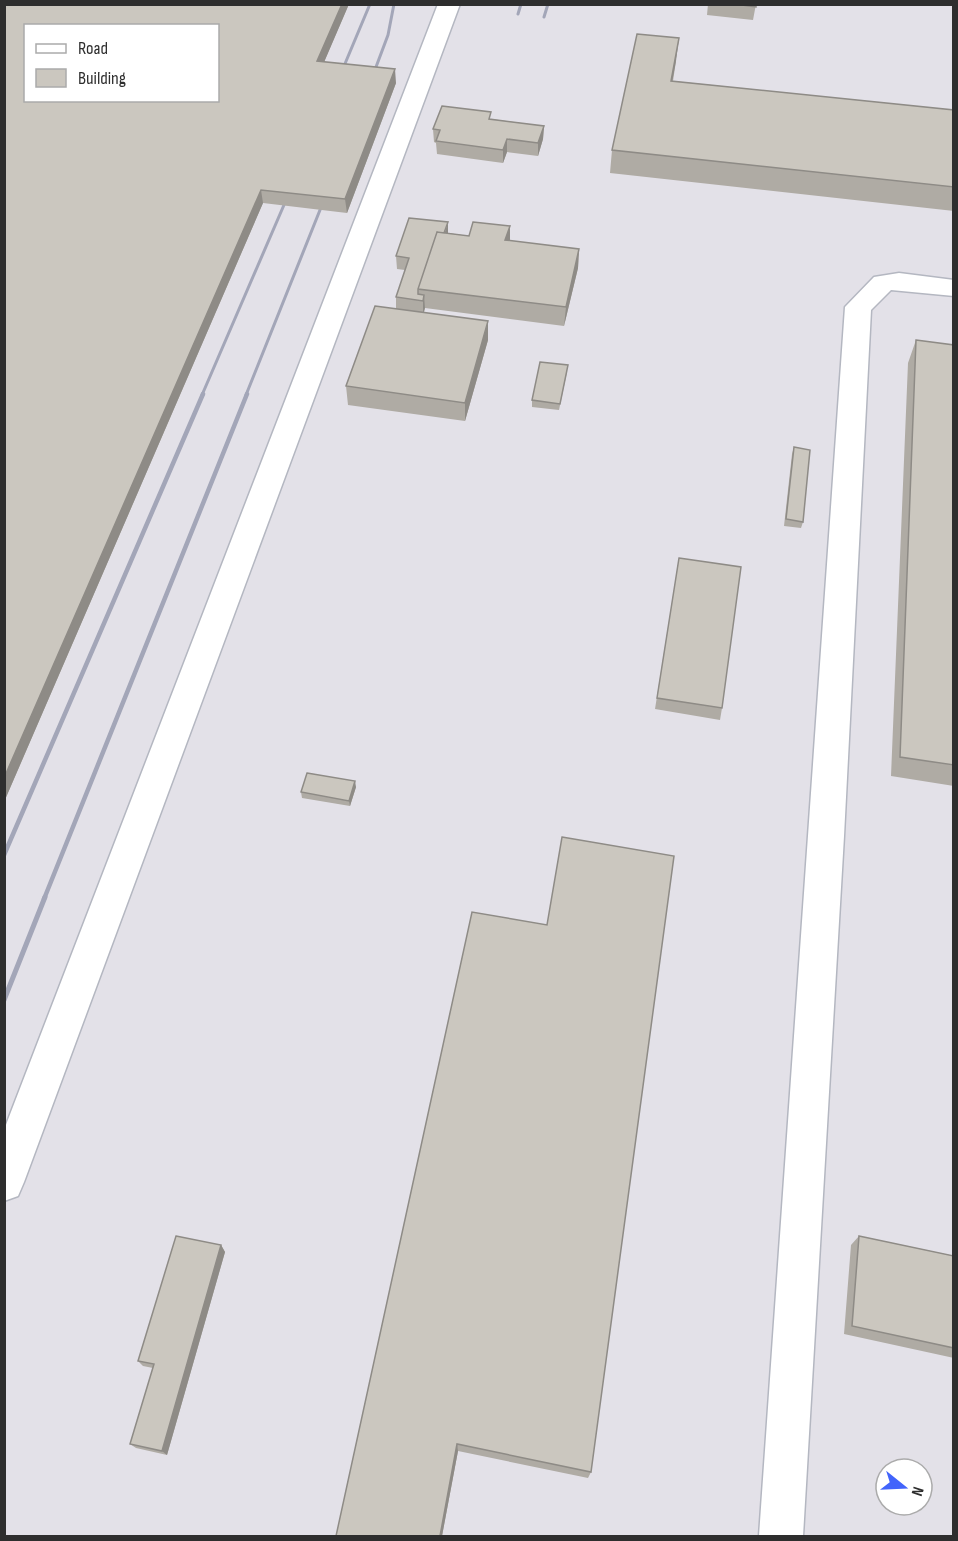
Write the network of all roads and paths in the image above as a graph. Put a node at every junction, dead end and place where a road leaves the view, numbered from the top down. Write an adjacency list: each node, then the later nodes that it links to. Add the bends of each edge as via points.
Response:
1 (449, 4): 3 (street)
2 (954, 288): 4 (street, via 899,281 883,283 858,307 828,836)
3 (4, 1182)
4 (781, 1536)

